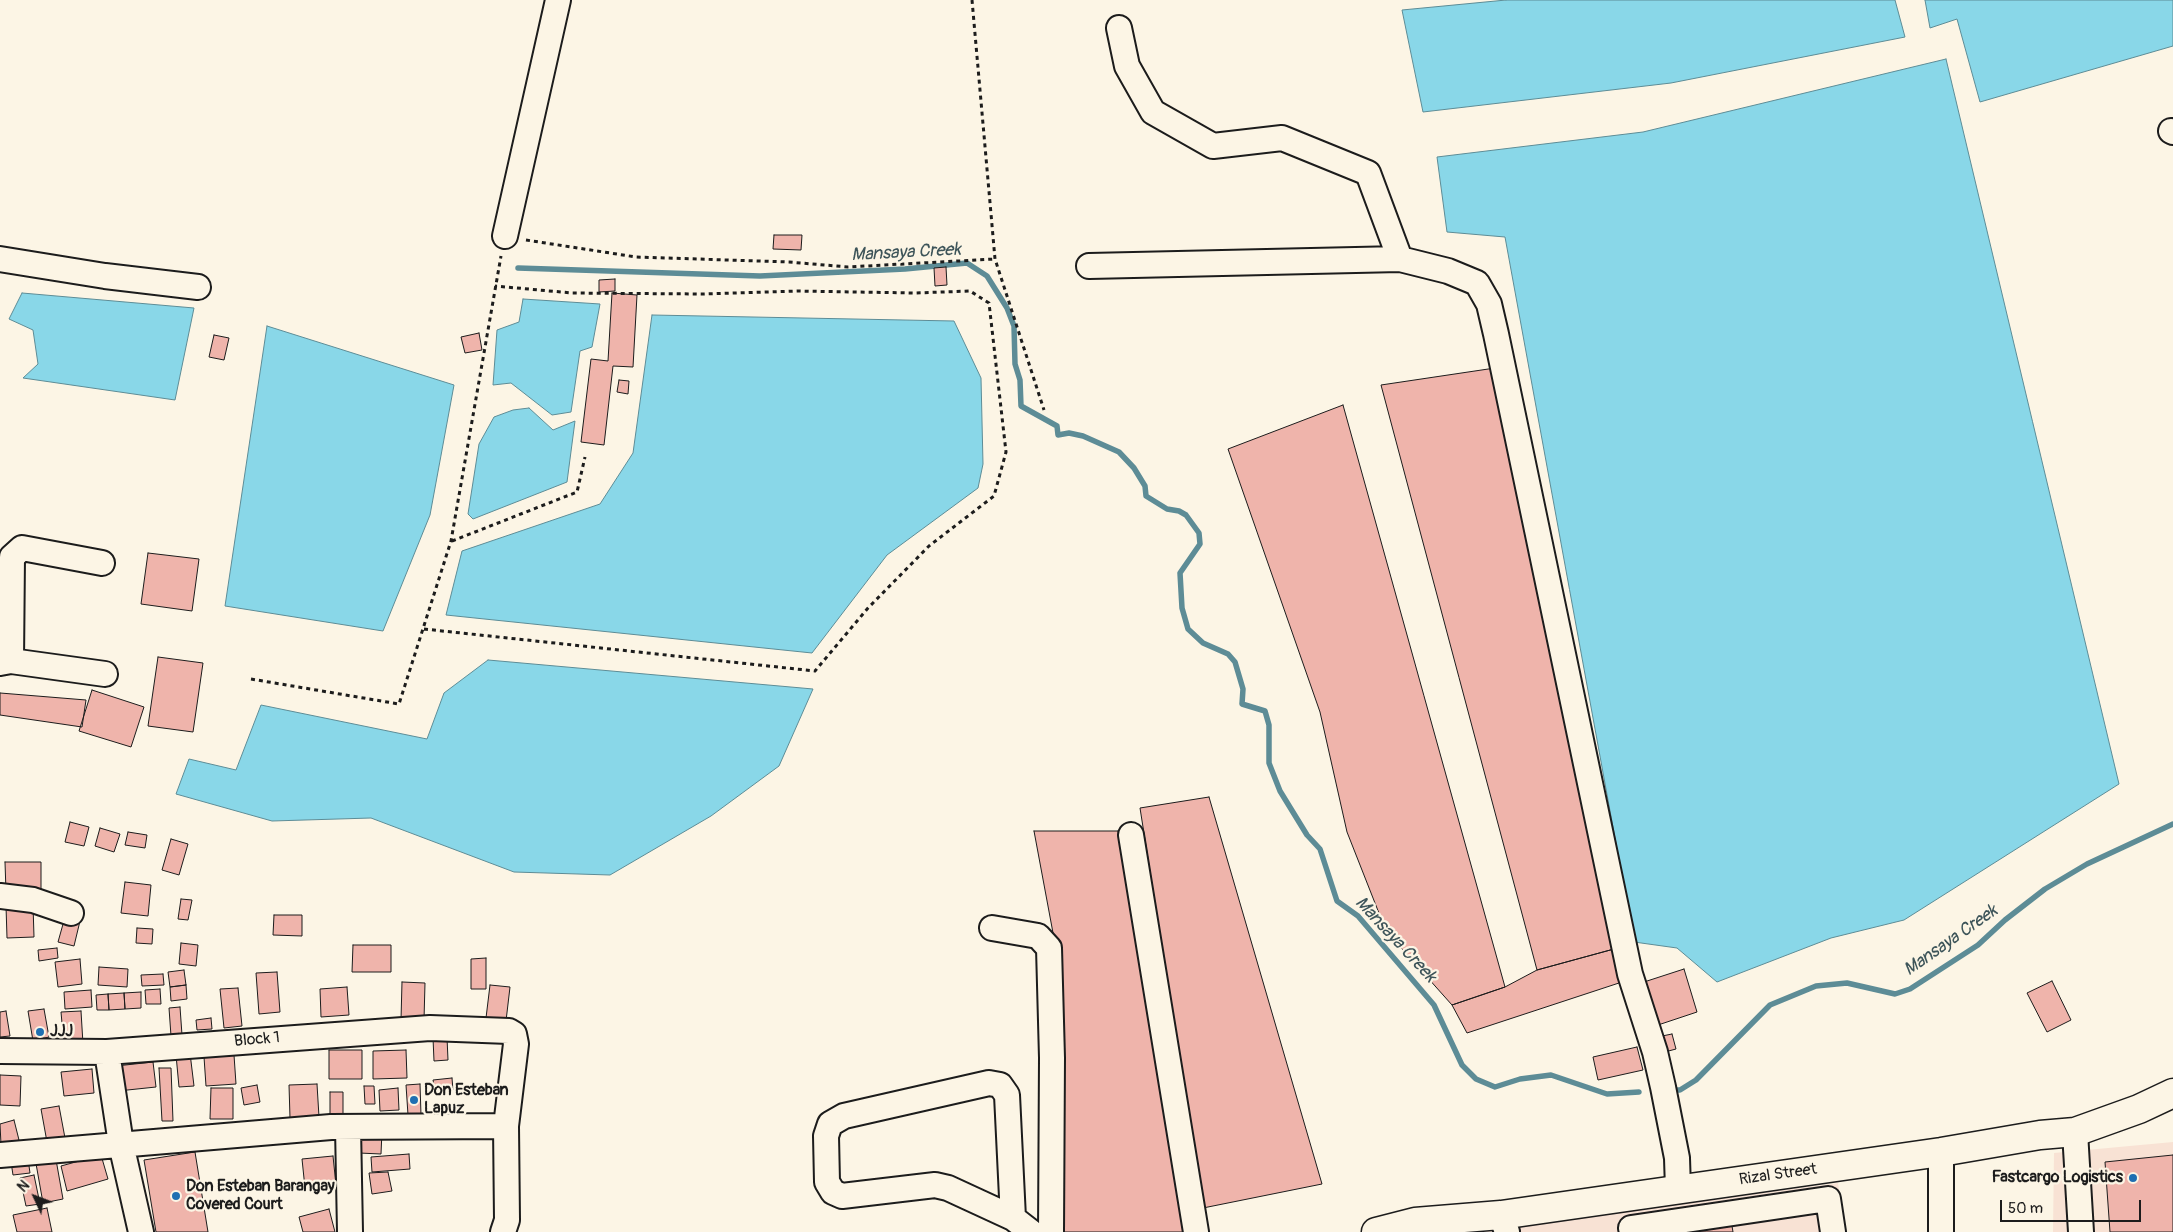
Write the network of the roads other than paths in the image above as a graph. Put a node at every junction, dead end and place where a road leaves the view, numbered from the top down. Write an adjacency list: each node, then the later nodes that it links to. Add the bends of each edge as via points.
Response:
1 (558, 0): 3 (street)
2 (1119, 28): 5 (street, via 1127,66 1153,112 1213,146 1282,138 1368,173)
3 (504, 236)
4 (0, 259): 7 (street)
5 (1400, 260): 6 (street); 24 (street, via 1448,271 1477,283 1489,304 1630,974 1663,1087 1677,1158)
6 (1089, 266)
7 (198, 287)
8 (102, 563): 9 (street, via 22,548 12,557)
9 (6, 662): 10 (street)
10 (105, 674)
11 (1131, 835): 33 (street)
12 (0, 896): 13 (street, via 33,900)
13 (71, 913)
14 (992, 928): 32 (street, via 1038,936 1049,948)
15 (0, 1051): 16 (street, Block 1)
16 (107, 1052): 18 (street, Block 1, via 430,1028 499,1029 514,1034 516,1044); 21 (street)
17 (2173, 1093): 20 (main road, Rizal Street, via 2139,1110)
18 (506, 1126): 19 (street); 31 (street, via 507,1220)
19 (348, 1127): 21 (street); 30 (street)
20 (2075, 1132): 22 (main road, Rizal Street); 37 (street)
21 (121, 1144): 23 (street); 29 (street)
22 (1941, 1152): 24 (main road, Rizal Street); 36 (street)
23 (0, 1155)
24 (1678, 1189): 25 (main road, Rizal Street)
25 (1626, 1197): 26 (main road, Rizal Street); 28 (street)
26 (1504, 1223): 34 (main road, Rizal Street, via 1415,1222)
27 (1022, 1225): 27 (street, via 948,1188 935,1185 842,1196 833,1192 827,1182 826,1136 830,1124 844,1116 988,1083 1000,1085 1008,1095)
28 (1631, 1230): 35 (street, via 1828,1199)
29 (141, 1232)
30 (350, 1232)
31 (503, 1232)
32 (1051, 1232)
33 (1196, 1232)
34 (1376, 1232)
35 (1833, 1232)
36 (1941, 1232)
37 (2081, 1232)

